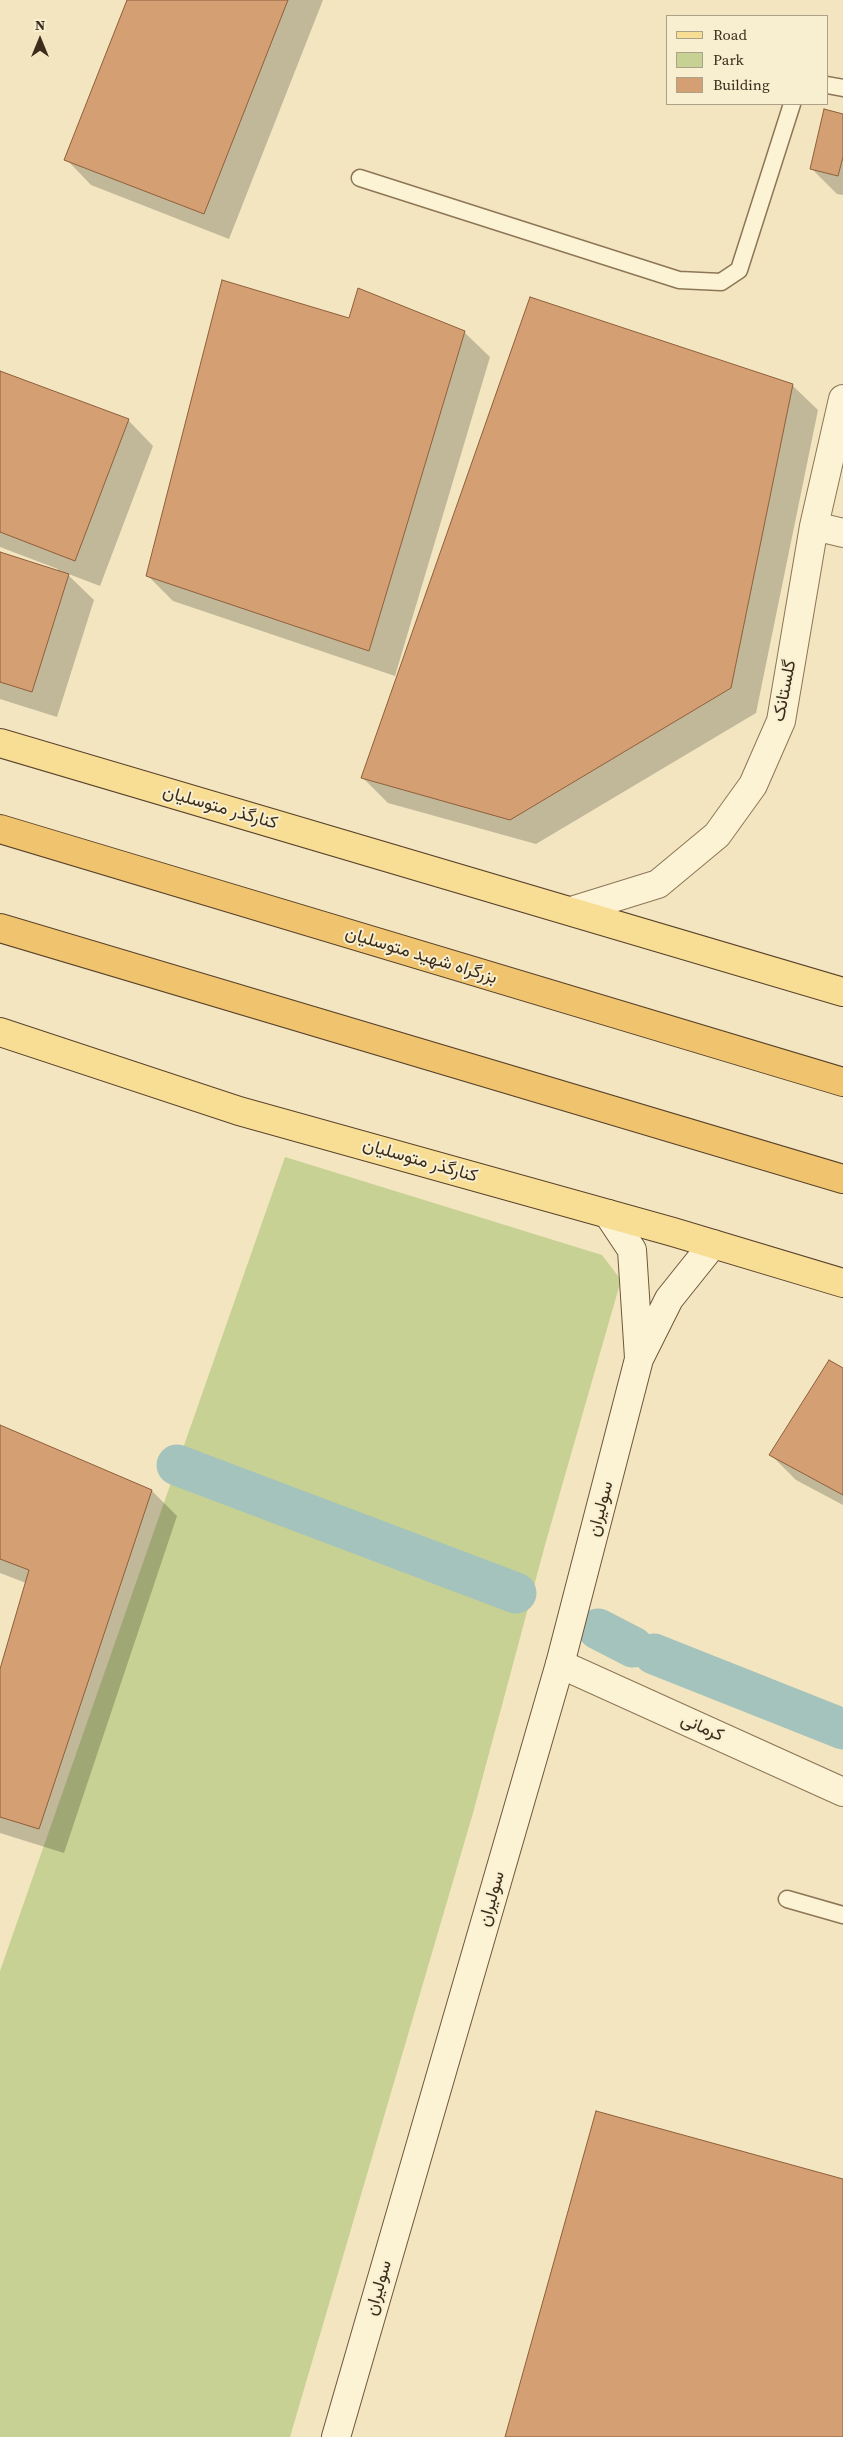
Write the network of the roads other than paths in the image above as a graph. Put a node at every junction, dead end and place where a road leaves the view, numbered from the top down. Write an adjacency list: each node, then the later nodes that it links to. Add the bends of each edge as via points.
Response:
1 (828, 85): 2 (lane)
2 (843, 88)
3 (792, 105): 4 (lane, via 739,270 721,282 679,280)
4 (360, 178)
5 (843, 399): 6 (main road, گلستانک)
6 (814, 526): 7 (main road); 10 (main road, گلستانک, via 781,722 753,785 717,835 658,884)
7 (843, 533)
8 (0, 743): 10 (main road, کنارگذر متوسلیان)
9 (0, 829): 14 (highway, بزرگراه شهید متوسلیان)
10 (572, 911): 12 (main road, کنارگذر متوسلیان)
11 (0, 928): 15 (highway)
12 (843, 992)
13 (0, 1032): 16 (main road, کنارگذر متوسلیان, via 239,1111)
14 (843, 1082)
15 (843, 1179)
16 (608, 1214): 17 (main road, کنارگذر متوسلیان); 19 (main road, via 632,1250)
17 (713, 1244): 18 (main road, کنارگذر متوسلیان); 19 (main road, via 669,1299)
18 (843, 1283)
19 (639, 1359): 20 (main road, سولیران)
20 (560, 1664): 21 (main road, کرمانی); 24 (main road, سولیران)
21 (843, 1792)
22 (787, 1899): 23 (lane)
23 (843, 1915)
24 (336, 2437)

